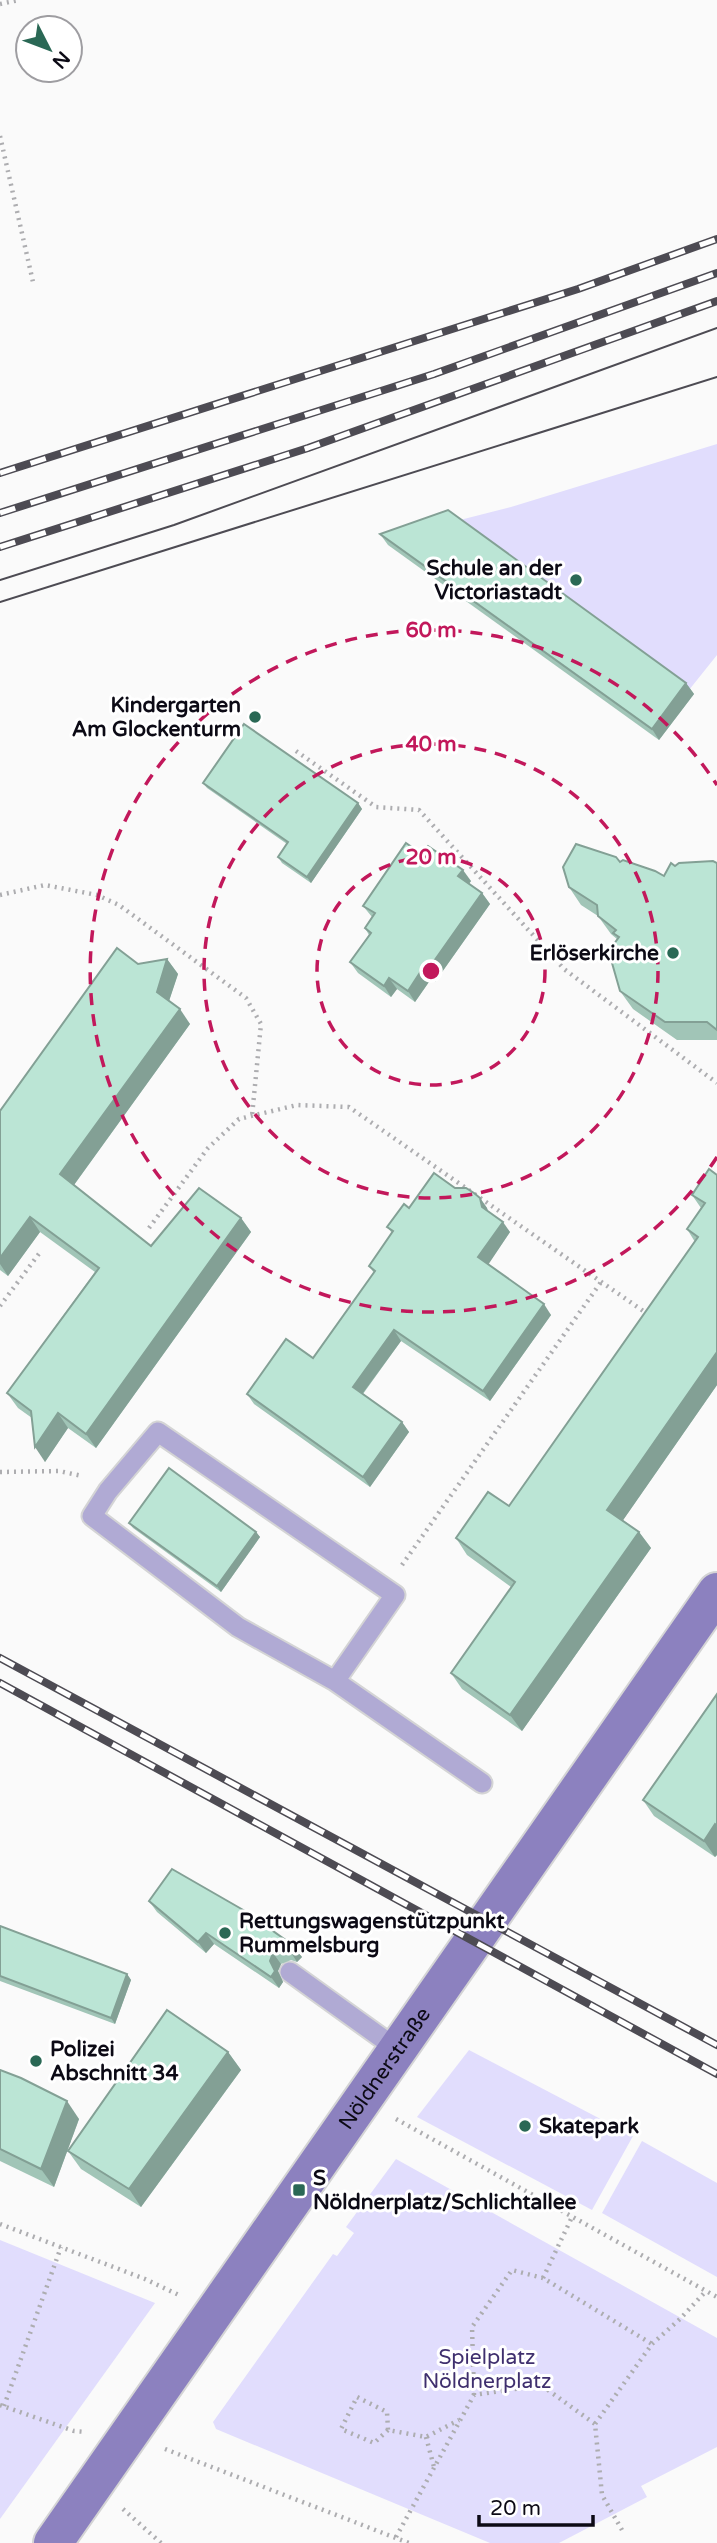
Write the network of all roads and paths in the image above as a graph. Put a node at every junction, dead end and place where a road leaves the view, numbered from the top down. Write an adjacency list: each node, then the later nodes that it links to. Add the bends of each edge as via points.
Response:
1 (19, 0): 2 (path)
2 (0, 4)
3 (0, 136): 4 (path)
4 (33, 282)
5 (296, 751): 7 (path, via 376,807 419,810 564,969)
6 (0, 895): 8 (path, via 45,885 97,895 119,905 246,998 261,1024)
7 (717, 1083)
8 (252, 1116): 9 (path, via 239,1119 208,1148); 11 (path, via 297,1105 349,1107)
9 (149, 1228)
10 (41, 1251): 12 (path)
11 (601, 1282): 13 (path); 16 (path)
12 (0, 1306)
13 (651, 1317)
14 (0, 1472): 15 (path, via 59,1471 85,1477)
15 (108, 1491): 16 (lane, via 158,1432); 18 (lane, via 92,1516 238,1627)
16 (385, 1588): 18 (lane, via 395,1595)
17 (717, 1592): 21 (street, Nöldnerstraße)
18 (335, 1681): 19 (lane)
19 (482, 1783)
20 (290, 1972): 21 (lane)
21 (397, 2049): 22 (street, Nöldnerstraße)
22 (361, 2099): 23 (path); 29 (street, Nöldnerstraße)
23 (572, 2217): 26 (path); 27 (path)
24 (0, 2224): 25 (path)
25 (61, 2247): 29 (path, via 173,2290); 32 (path)
26 (543, 2277): 30 (path); 31 (path, via 512,2270 472,2327)
27 (706, 2291): 28 (path); 30 (path)
28 (717, 2297)
29 (211, 2316): 43 (street, Nöldnerstraße)
30 (652, 2344): 34 (path)
31 (474, 2395): 33 (path); 34 (path, via 541,2385)
32 (2, 2406): 36 (path)
33 (460, 2420): 37 (path); 39 (path)
34 (595, 2424): 41 (path, via 602,2495)
35 (388, 2430): 35 (path, via 387,2412 357,2397 341,2429 374,2443); 37 (path)
36 (75, 2431)
37 (426, 2437): 39 (path)
38 (159, 2447): 42 (path)
39 (434, 2468): 42 (path)
40 (117, 2504): 44 (path)
41 (622, 2530)
42 (396, 2538): 45 (path)
43 (53, 2543)
44 (161, 2543)
45 (409, 2543)

